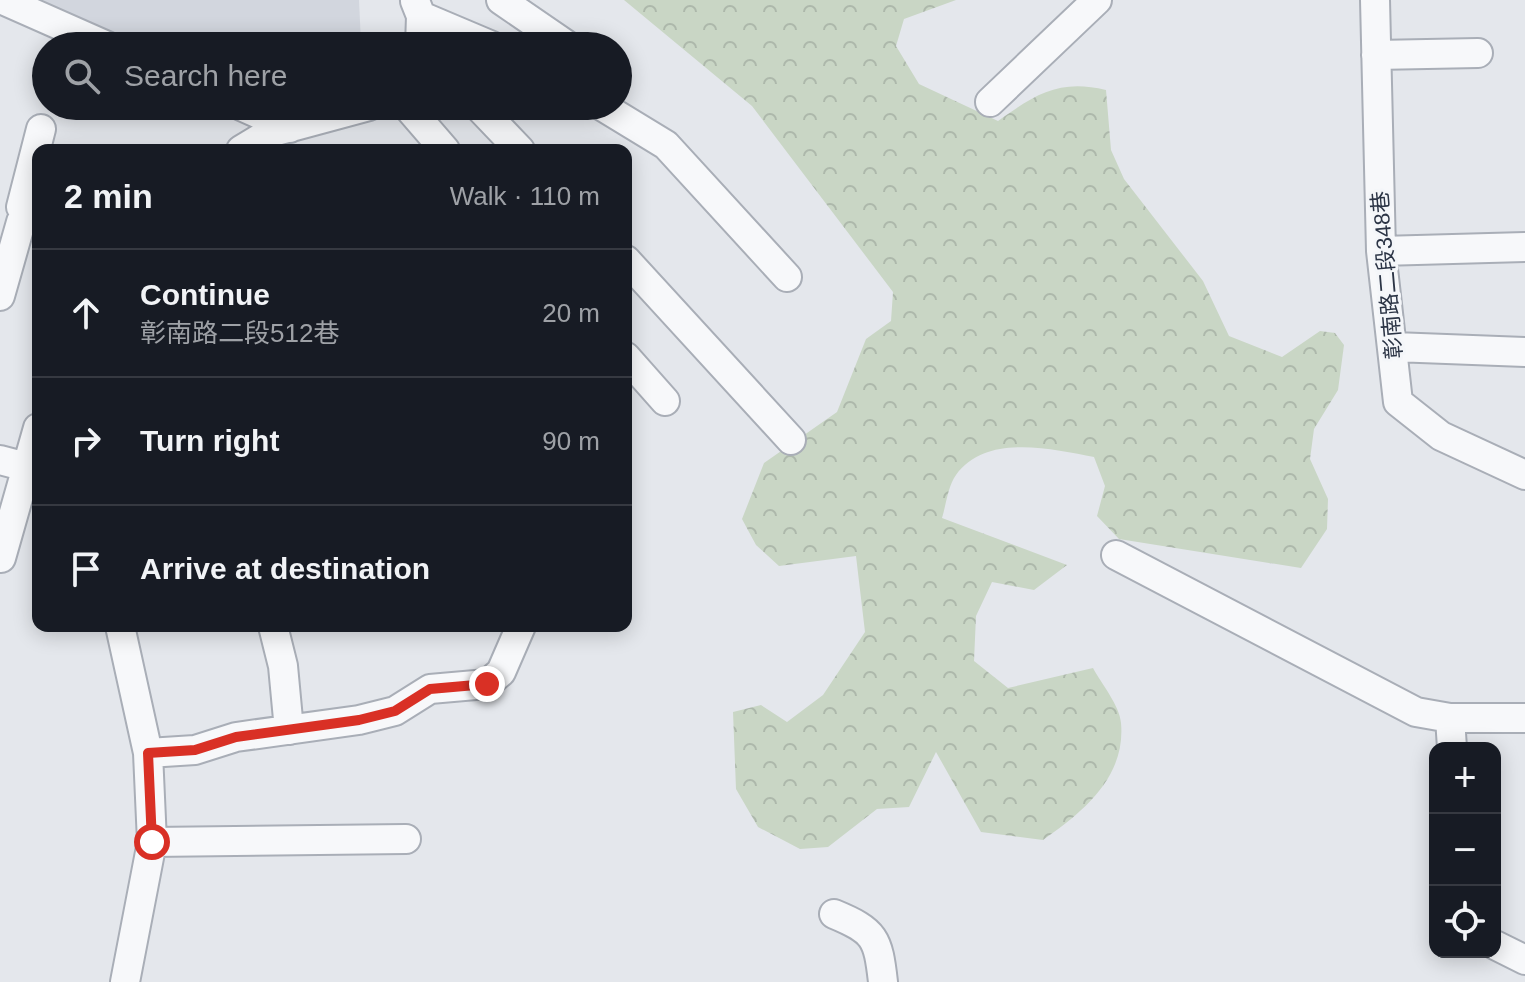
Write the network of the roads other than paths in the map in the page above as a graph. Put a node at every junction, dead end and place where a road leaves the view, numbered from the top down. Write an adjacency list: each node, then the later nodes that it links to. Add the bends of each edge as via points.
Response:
1 (3, 0): 6 (street)
2 (501, 0): 9 (street)
3 (1097, 0): 12 (street)
4 (1375, 0): 11 (street, 彰南路二段348巷)
5 (418, 8): 7 (street); 8 (street)
6 (75, 32)
7 (419, 32)
8 (465, 32)
9 (548, 32)
10 (1478, 53): 11 (street)
11 (1376, 55): 29 (street, 彰南路二段348巷)
12 (990, 102)
13 (632, 110): 25 (street)
14 (272, 120): 19 (street)
15 (319, 120): 19 (street)
16 (419, 120): 23 (street)
17 (491, 120): 24 (street)
18 (625, 120): 25 (street)
19 (290, 128): 22 (street)
20 (41, 129): 21 (street)
21 (37, 144)
22 (251, 144)
23 (440, 144)
24 (514, 144)
25 (666, 145): 31 (street)
26 (32, 164): 27 (street, via 21,207)
27 (29, 217): 32 (street)
28 (1525, 247): 29 (street)
29 (1381, 251): 33 (street, 彰南路二段348巷)
30 (632, 267): 37 (street)
31 (787, 277)
32 (0, 296)
33 (1394, 347): 34 (street); 40 (street, 彰南路二段348巷, via 1398,402 1441,436)
34 (1525, 352)
35 (632, 364): 36 (street)
36 (665, 401)
37 (791, 440)
38 (32, 442): 39 (street)
39 (22, 466): 42 (street)
40 (1525, 475)
41 (1116, 555): 46 (street, via 1416,712)
42 (1, 558)
43 (121, 632): 50 (street)
44 (274, 632): 48 (street)
45 (518, 632): 48 (street, via 501,672 487,684 430,689 395,711)
46 (1450, 718): 47 (street); 49 (street)
47 (1525, 718)
48 (289, 730): 50 (street, via 236,737 195,750)
49 (1452, 742)
50 (148, 753): 52 (street)
51 (406, 839): 52 (street)
52 (152, 842): 56 (street)
53 (834, 914): 57 (street, via 865,927 879,946)
54 (1501, 948): 55 (street)
55 (1525, 960)
56 (125, 982)
57 (883, 982)

